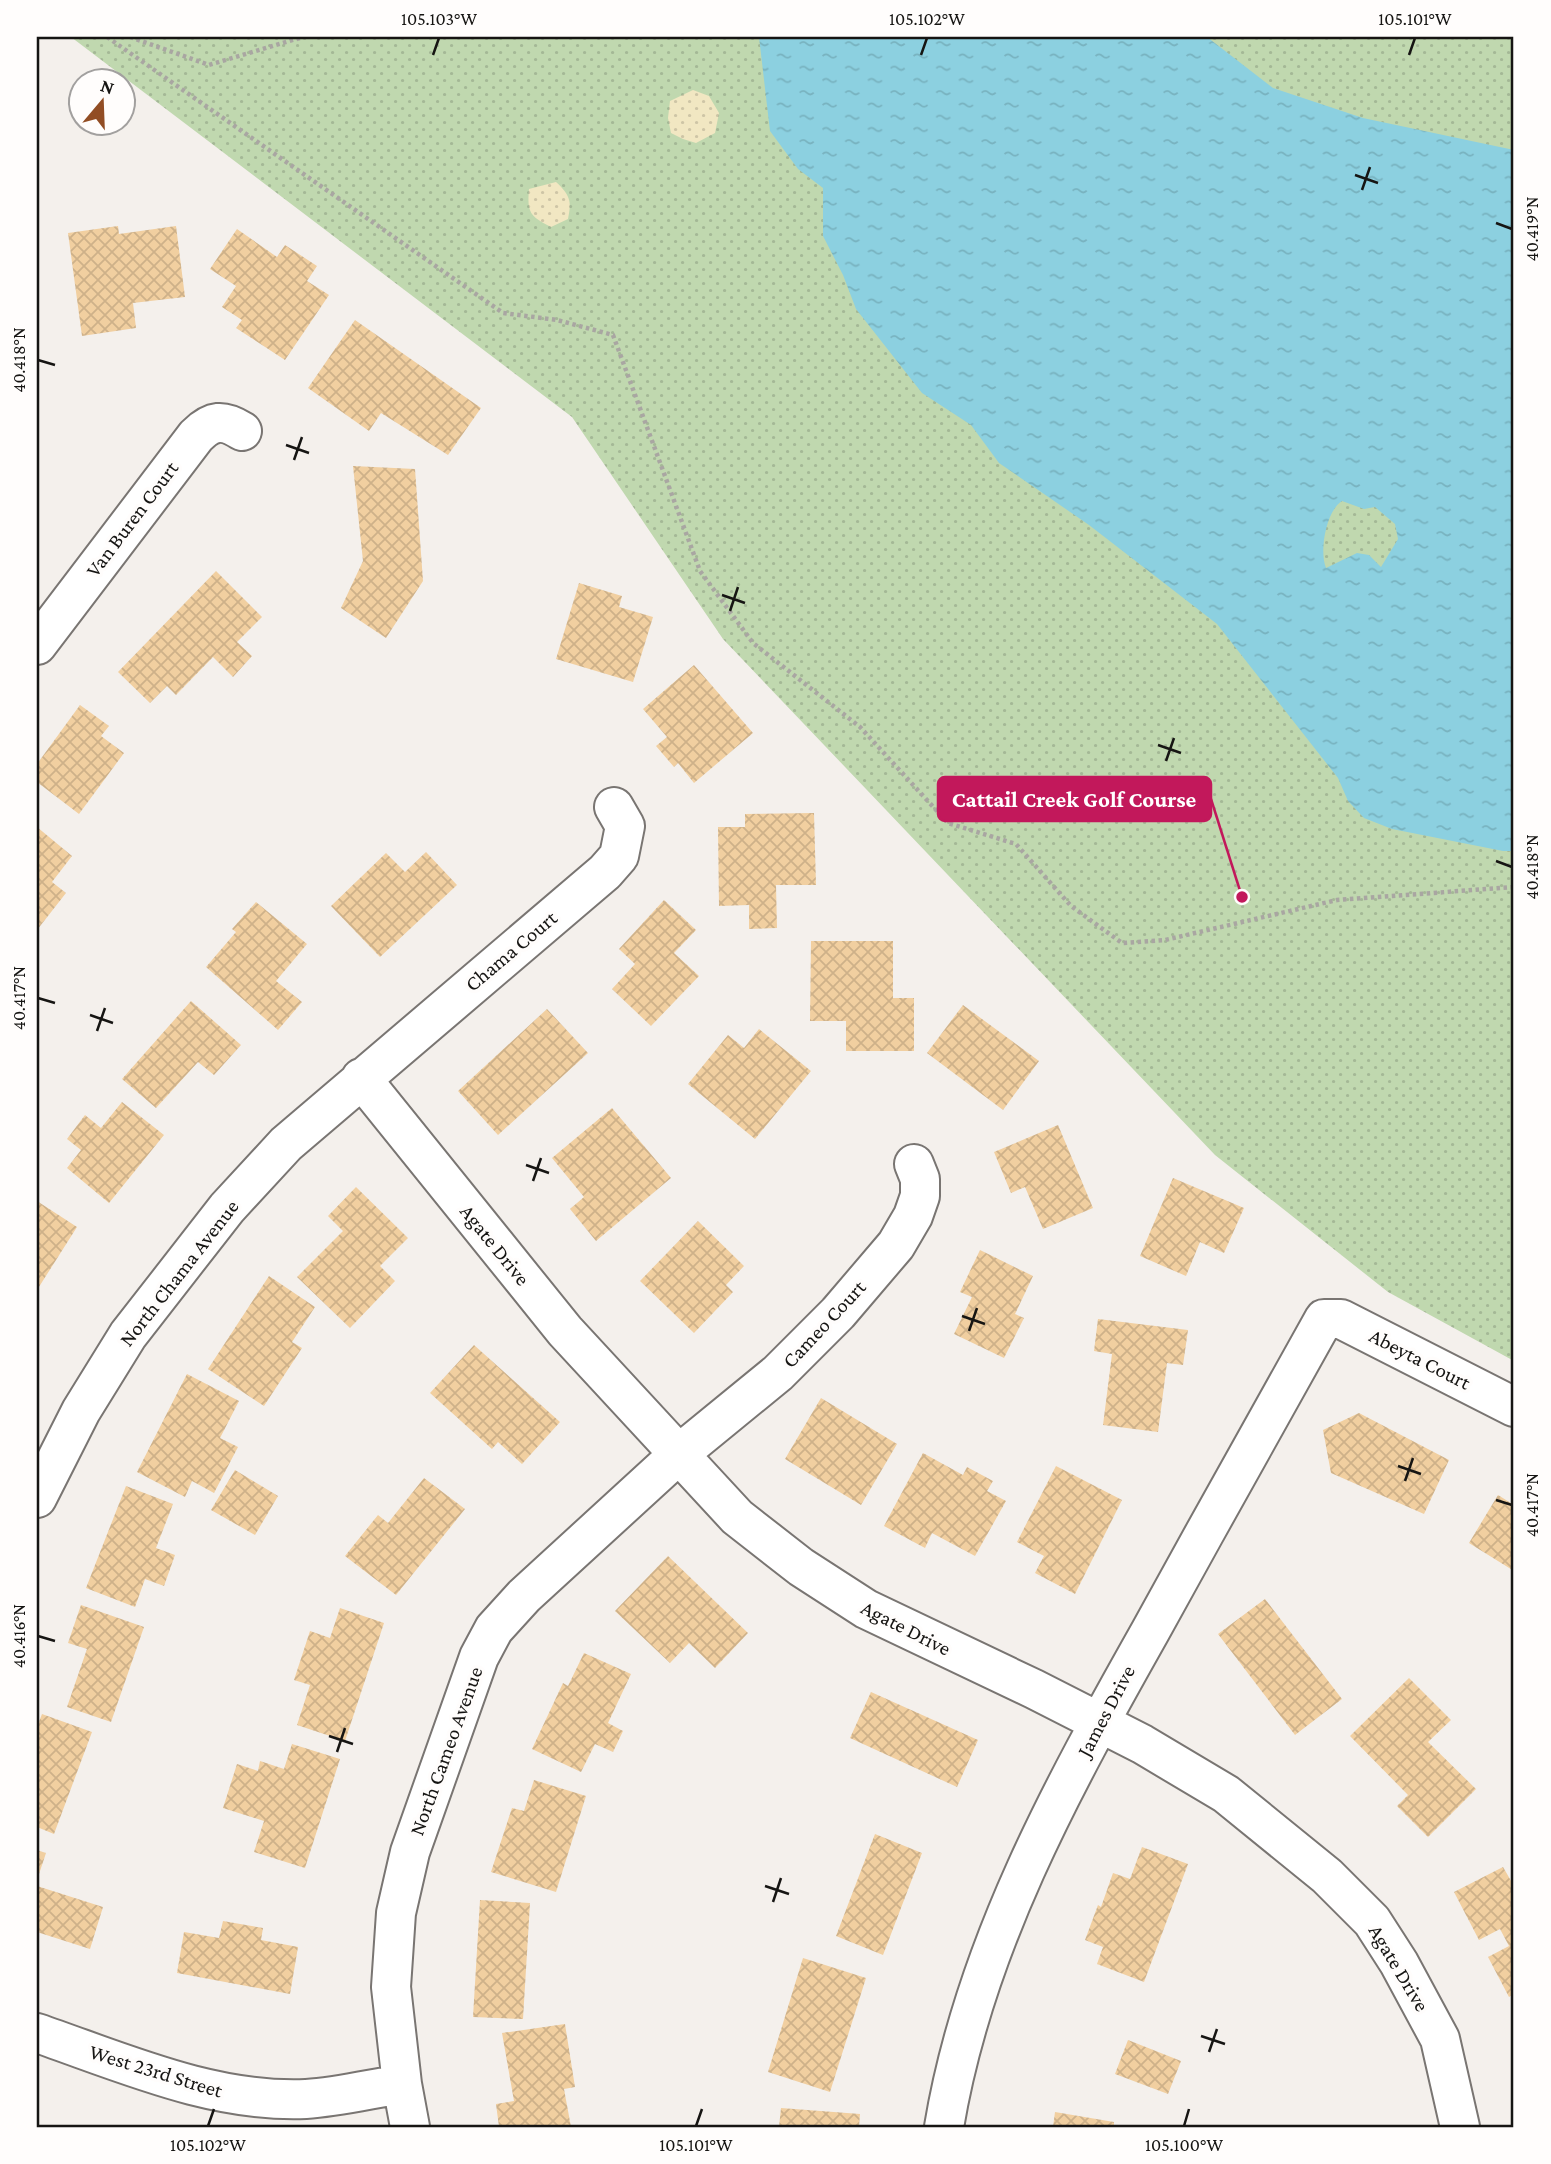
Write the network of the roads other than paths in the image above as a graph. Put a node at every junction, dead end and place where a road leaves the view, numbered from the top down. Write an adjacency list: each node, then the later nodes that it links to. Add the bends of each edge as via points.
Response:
1 (242, 431): 2 (street, Van Buren Court, via 228,422 207,425 196,436)
2 (37, 645)
3 (614, 807): 4 (street, Chama Court, via 625,826 619,856 605,872)
4 (361, 1078): 8 (street, Agate Drive, via 565,1331); 9 (street, North Chama Avenue, via 286,1144 236,1198 136,1324 82,1411)
5 (914, 1164): 8 (street, Cameo Court, via 920,1196 896,1245 778,1373)
6 (1324, 1319): 7 (street, Abeyta Court, via 1341,1319); 10 (street, James Drive)
7 (1514, 1407)
8 (679, 1454): 10 (street, Agate Drive, via 737,1517 801,1567 866,1609); 12 (street, North Cameo Avenue, via 524,1596 494,1629 479,1657 410,1852 396,1913 391,1987)
9 (37, 1498)
10 (1099, 1722): 14 (street, James Drive, via 1037,1842 988,1958 952,2079); 15 (street, Agate Drive, via 1226,1794 1327,1876 1372,1921 1440,2039)
11 (37, 2033): 12 (street, West 23rd Street, via 191,2086 246,2096 307,2099)
12 (402, 2084): 13 (street, North Cameo Avenue)
13 (410, 2127)
14 (944, 2127)
15 (1460, 2127)

